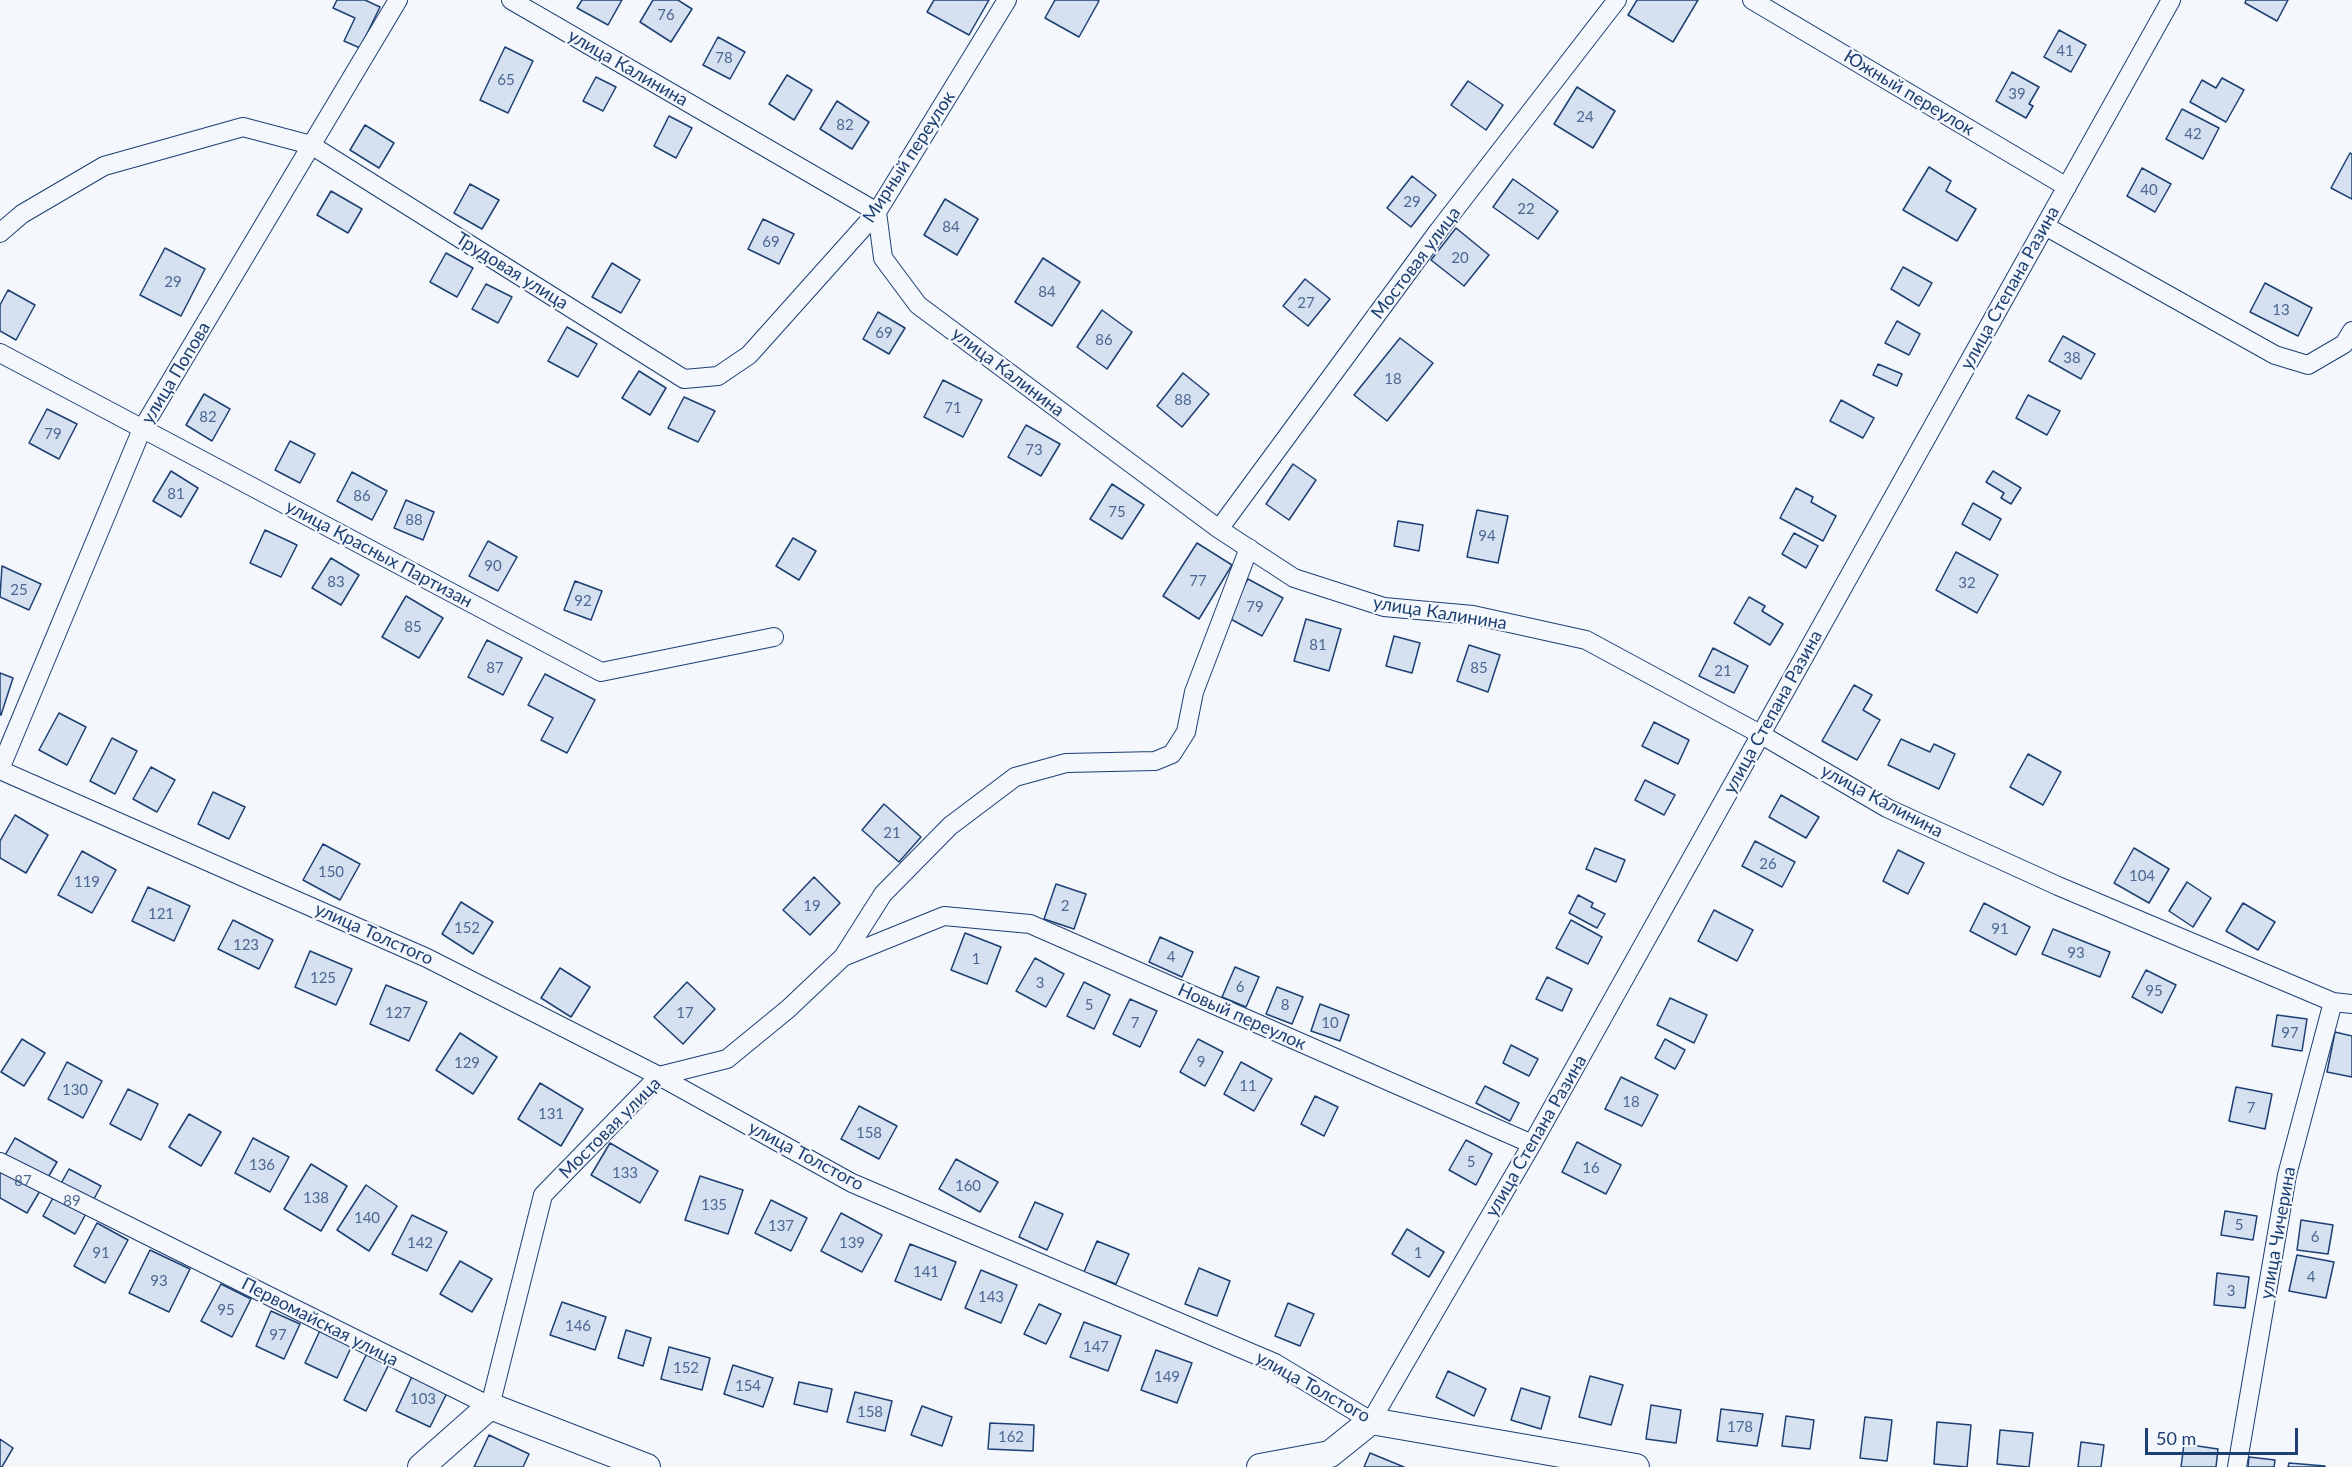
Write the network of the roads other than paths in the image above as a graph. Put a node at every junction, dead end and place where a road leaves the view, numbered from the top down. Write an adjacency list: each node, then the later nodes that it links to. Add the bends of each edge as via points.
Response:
1 (398, 0): 7 (street, улица Попова)
2 (511, 0): 9 (street, улица Калинина)
3 (1007, 0): 9 (street, Мирный переулок)
4 (1617, 0): 16 (street, Мостовая улица, via 1439,230)
5 (1752, 0): 8 (street, Южный переулок)
6 (2171, 0): 8 (street, улица Степана Разина)
7 (311, 145): 11 (street, Трудовая улица, via 243,127 104,166 22,214); 14 (street, Трудовая улица, via 684,379); 15 (street, улица Попова)
8 (2067, 187): 10 (street, улица Степана Разина)
9 (877, 212): 14 (street, Мирный переулок, via 749,355); 16 (street, улица Калинина, via 883,258 918,305)
10 (2045, 226): 12 (street, via 2275,355 2308,365 2344,344); 19 (street, улица Степана Разина)
11 (0, 233)
12 (2352, 332)
13 (0, 353): 15 (street, улица Красных Партизан)
14 (718, 376)
15 (142, 429): 18 (street, улица Красных Партизан, via 601,672); 20 (street, улица Попова)
16 (1220, 529): 17 (street, улица Калинина)
17 (1249, 548): 19 (street, улица Калинина, via 1294,578 1383,607 1473,615 1586,640); 22 (street, via 1194,692 1186,732 1172,753 1155,761 1066,763 1015,777 950,826 883,894)
18 (774, 637)
19 (1760, 734): 23 (street, улица Калинина, via 1887,808 2058,886); 26 (street, улица Степана Разина)
20 (0, 769): 25 (street, улица Толстого, via 427,958)
21 (944, 916): 22 (street, Мостовая улица); 26 (street, Новый переулок, via 1030,924)
22 (843, 957): 25 (street, Мостовая улица, via 727,1059)
23 (2333, 1002): 24 (street, улица Калинина); 35 (street, улица Чичерина, via 2287,1175)
24 (2352, 1004)
25 (659, 1076): 28 (street, Мостовая улица, via 543,1195); 29 (street, улица Толстого, via 852,1183 1275,1363)
26 (1532, 1144): 29 (street, улица Степана Разина)
27 (0, 1162): 28 (street, Первомайская улица)
28 (490, 1406): 31 (main road); 32 (main road, Первомайская улица)
29 (1371, 1421): 30 (main road); 34 (main road, улица Толстого)
30 (1326, 1460): 33 (main road)
31 (421, 1467)
32 (647, 1467)
33 (1260, 1467)
34 (1636, 1467)
35 (2237, 1467)

